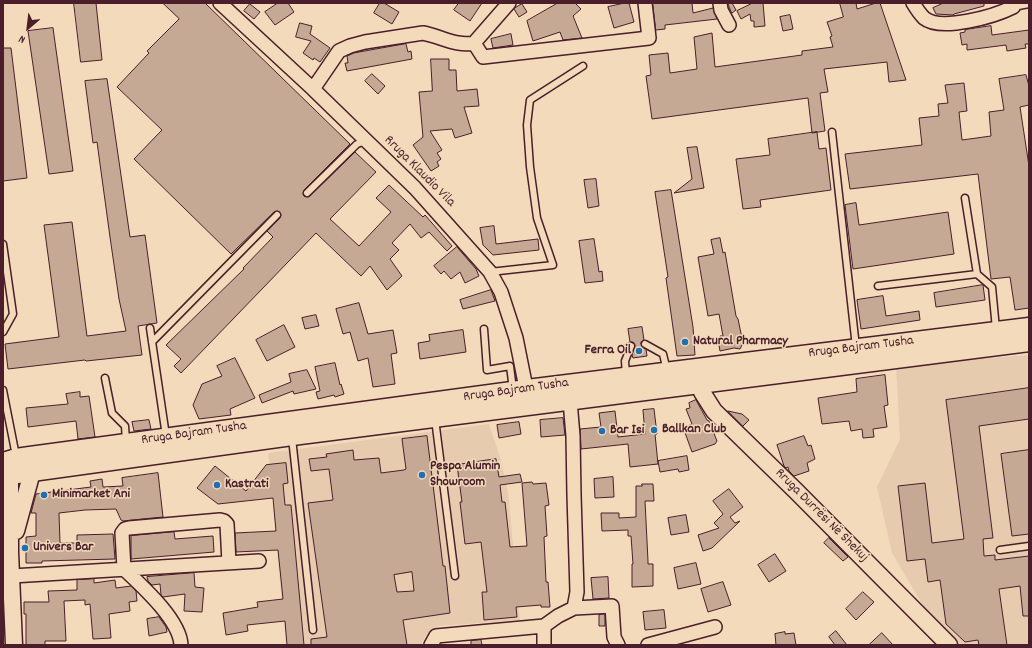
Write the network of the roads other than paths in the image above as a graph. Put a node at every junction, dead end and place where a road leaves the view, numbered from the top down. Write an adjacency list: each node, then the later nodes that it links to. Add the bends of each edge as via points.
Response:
1 (220, 3): 11 (street, Rruga Klaudio Vila)
2 (509, 3): 9 (street)
3 (645, 3): 9 (street, via 649,38 483,57)
4 (720, 3): 8 (street)
5 (913, 3): 7 (street, via 924,18 941,24 1002,12)
6 (1029, 4): 7 (lane)
7 (1013, 5)
8 (729, 25)
9 (474, 43): 11 (street, via 458,44 423,33 350,46 339,52)
10 (583, 66): 18 (lane, via 530,100 527,125 537,218 553,265)
11 (312, 89): 13 (street, Rruga Klaudio Vila)
12 (832, 132): 30 (lane)
13 (366, 141): 14 (lane, via 357,144); 18 (street, Rruga Klaudio Vila, via 415,188)
14 (307, 193)
15 (965, 198): 19 (lane)
16 (277, 215): 26 (lane)
17 (3, 244): 25 (lane, via 13,314)
18 (490, 272): 36 (street, Rruga Klaudio Vila, via 501,292 516,338)
19 (977, 274): 20 (lane); 24 (lane, via 992,287)
20 (878, 286)
21 (1029, 327): 24 (main road, Rruga Bajram Tusha)
22 (150, 328): 26 (lane)
23 (484, 329): 36 (lane, via 487,370 510,366)
24 (996, 331): 30 (main road, Rruga Bajram Tusha)
25 (3, 332)
26 (152, 342): 40 (lane)
27 (1029, 342): 34 (main road, Rruga Bajram Tusha)
28 (645, 344): 31 (lane, via 663,354)
29 (631, 346): 32 (lane, via 625,361)
30 (856, 348): 31 (main road, Rruga Bajram Tusha)
31 (667, 372): 32 (main road, Rruga Bajram Tusha)
32 (626, 377): 36 (main road, Rruga Bajram Tusha)
33 (105, 378): 41 (lane, via 112,413 125,426)
34 (700, 383): 37 (main road, Rruga Bajram Tusha); 61 (street, Rruga Durrësi Në Shekuj, via 702,392 714,411)
35 (3, 390): 42 (lane)
36 (523, 395): 37 (main road, Rruga Bajram Tusha); 38 (main road, Rruga Bajram Tusha); 40 (main road, Rruga Bajram Tusha)
37 (570, 401): 51 (street, via 577,584)
38 (435, 418): 39 (main road, Rruga Bajram Tusha); 50 (lane)
39 (292, 436): 42 (main road, Rruga Bajram Tusha); 54 (lane)
40 (166, 438): 41 (main road, Rruga Bajram Tusha)
41 (127, 443): 42 (main road, Rruga Bajram Tusha)
42 (16, 466): 45 (street); 45 (street)
43 (1029, 546): 44 (lane)
44 (1000, 550)
45 (7, 553): 49 (street)
46 (259, 561): 47 (street)
47 (229, 563): 48 (street); 48 (street, via 227,524 220,520 125,529 122,533)
48 (124, 569): 49 (street); 56 (street, via 150,593 174,624 181,638)
49 (12, 576): 55 (street, via 10,621)
50 (456, 576)
51 (574, 608): 52 (street); 59 (street, via 612,606 614,636)
52 (544, 626): 57 (street, via 436,636); 58 (street)
53 (715, 627): 60 (street)
54 (313, 630)
55 (14, 645)
56 (181, 645)
57 (431, 645)
58 (544, 645)
59 (618, 645)
60 (648, 645)
61 (949, 645)

